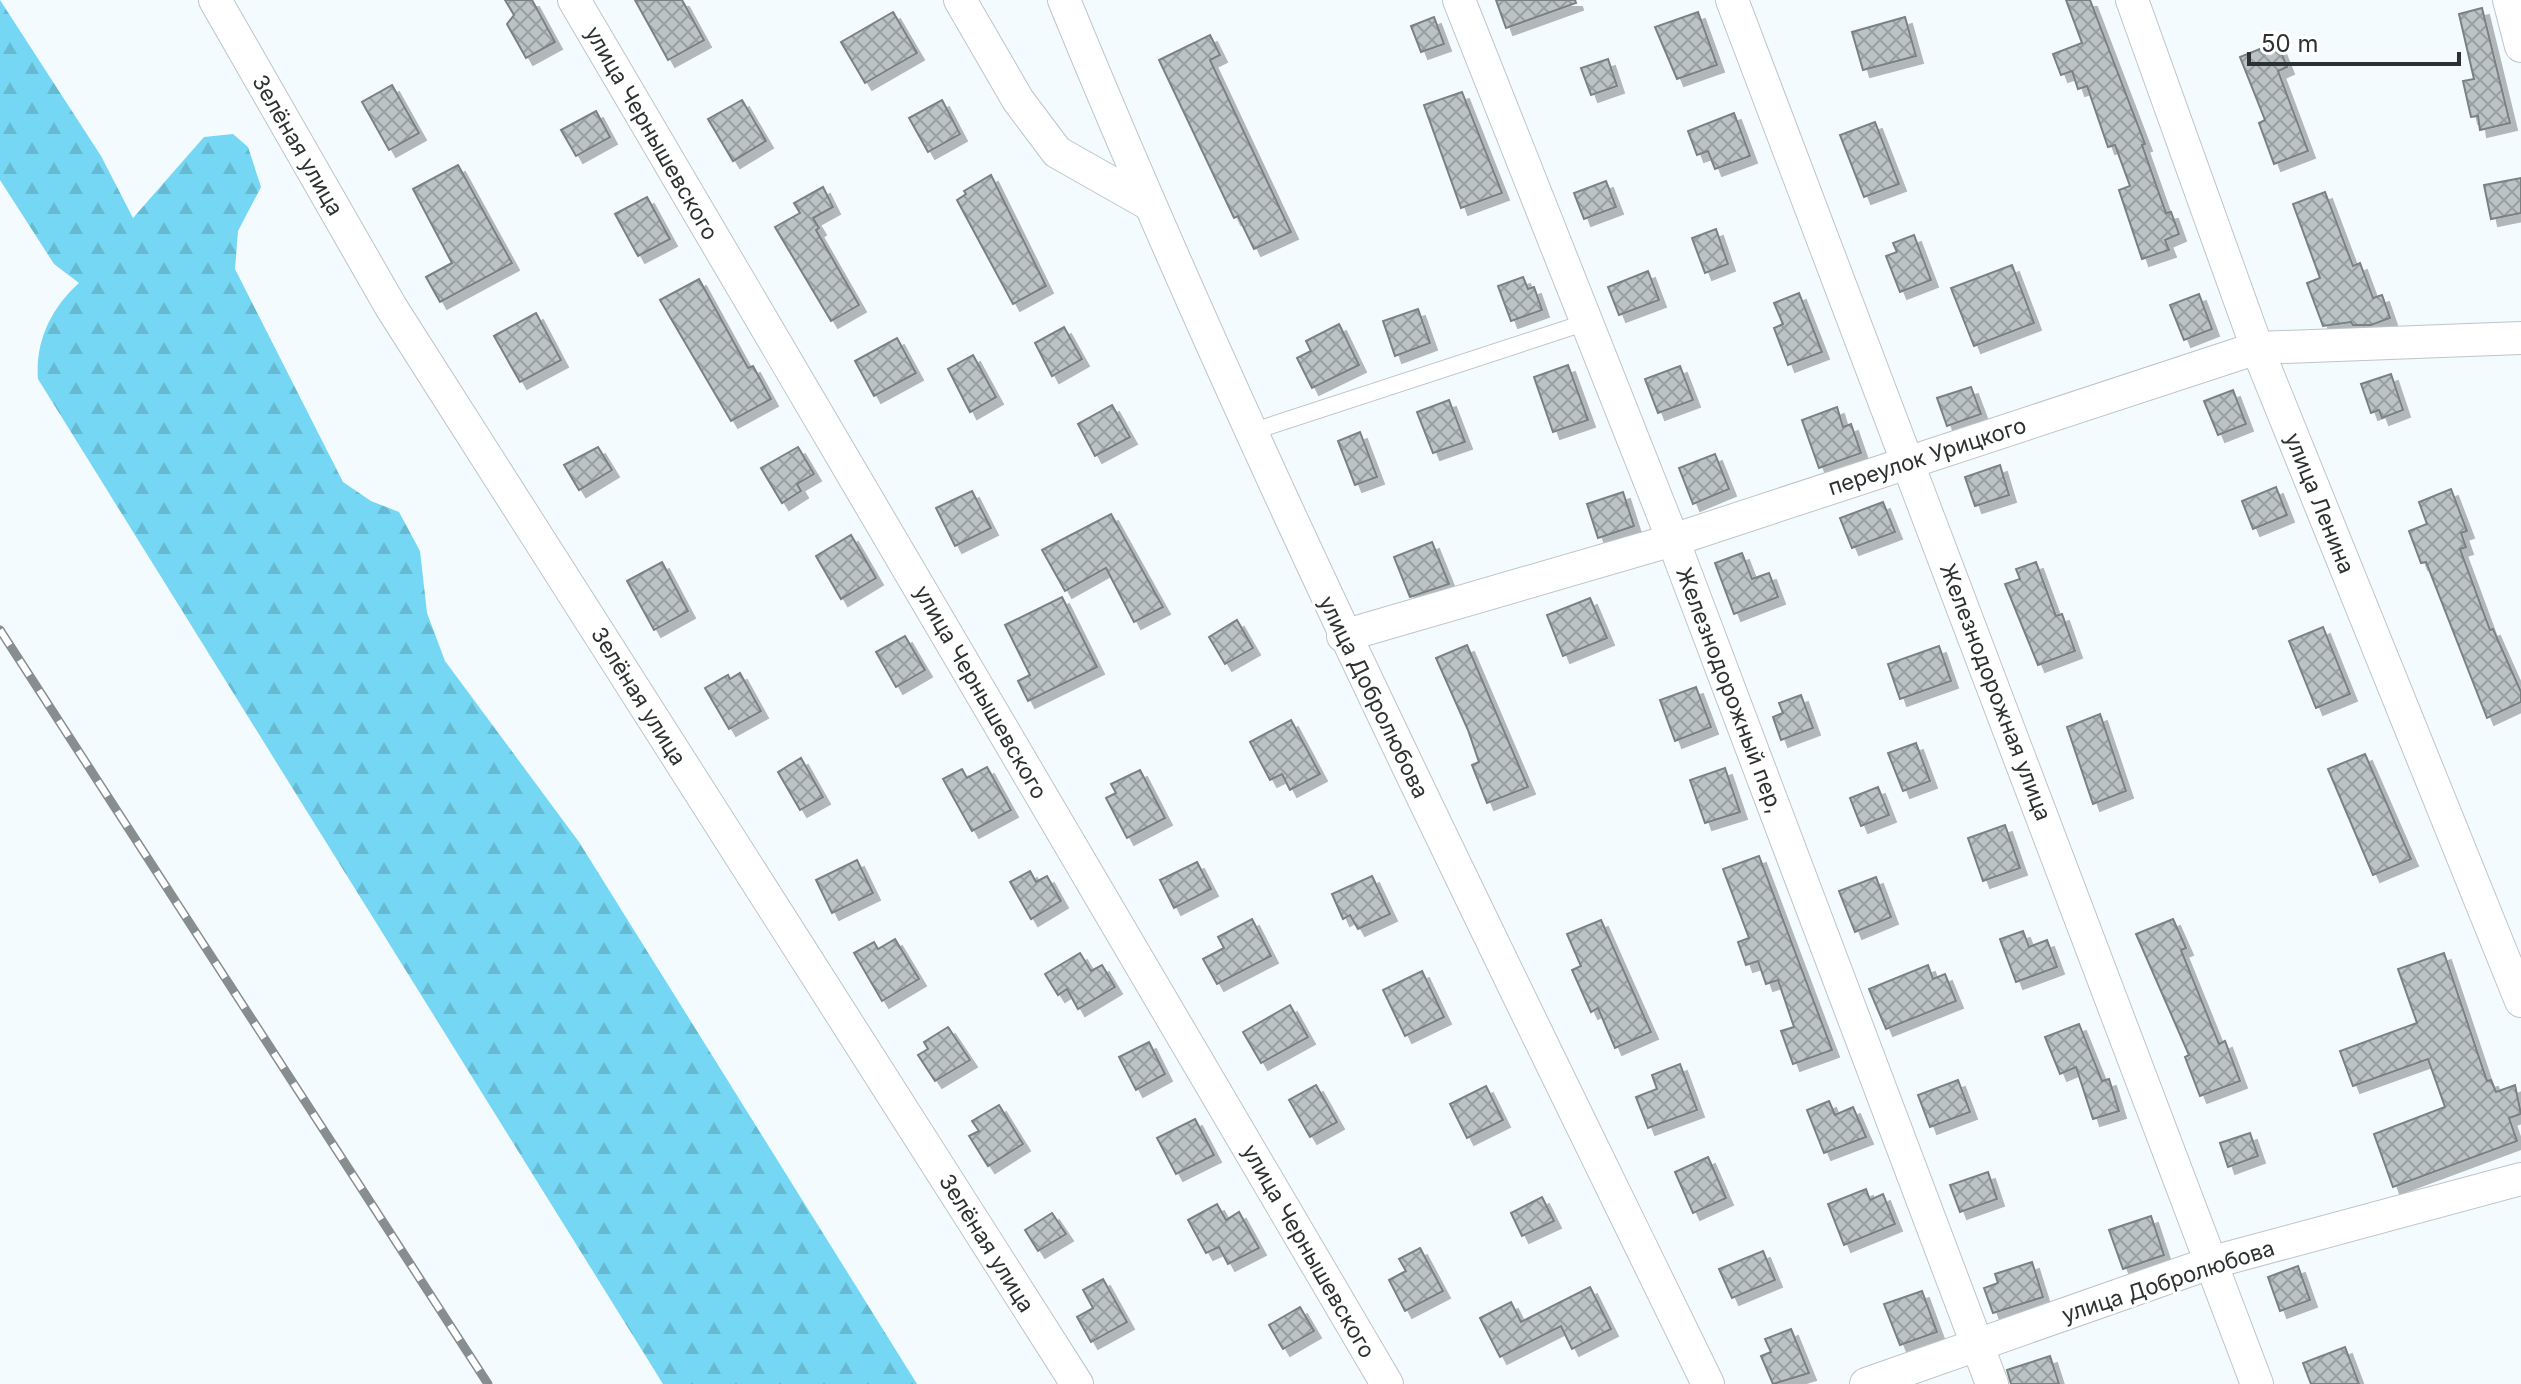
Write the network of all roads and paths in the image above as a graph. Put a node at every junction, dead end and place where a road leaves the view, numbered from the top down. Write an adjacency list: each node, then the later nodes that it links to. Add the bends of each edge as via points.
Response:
1 (215, 0): 22 (street, Зелёная улица, via 391,307)
2 (574, 0): 23 (street, улица Чернышевского)
3 (960, 0): 10 (street, via 1018,100 1057,152)
4 (1064, 0): 10 (street, улица Добролюбова)
5 (1459, 0): 11 (street, Железнодорожный пер,)
6 (1732, 0): 15 (street, Железнодорожная улица)
7 (2132, 0): 13 (street, улица Ленина)
8 (2509, 0): 9 (street)
9 (2521, 46)
10 (1147, 203): 14 (street, улица Добролюбова)
11 (1587, 322): 14 (lane); 16 (street, Железнодорожный пер,)
12 (2521, 338): 13 (street, переулок Урицкого)
13 (2257, 348): 15 (street, переулок Урицкого); 18 (street, улица Ленина)
14 (1251, 432): 17 (street, улица Добролюбова)
15 (1908, 462): 16 (street, переулок Урицкого); 20 (street, Железнодорожная улица)
16 (1673, 540): 17 (street, переулок Урицкого); 21 (street, Железнодорожный пер,)
17 (1343, 636): 24 (street, улица Добролюбова)
18 (2521, 1001)
19 (2521, 1179): 20 (street, улица Добролюбова)
20 (2213, 1262): 21 (street, улица Добролюбова); 27 (street, Железнодорожная улица)
21 (1978, 1346): 25 (street, улица Добролюбова); 26 (street, Железнодорожный пер,)
22 (1077, 1384)
23 (1387, 1384)
24 (1708, 1384)
25 (1866, 1384)
26 (1992, 1384)
27 (2257, 1384)

